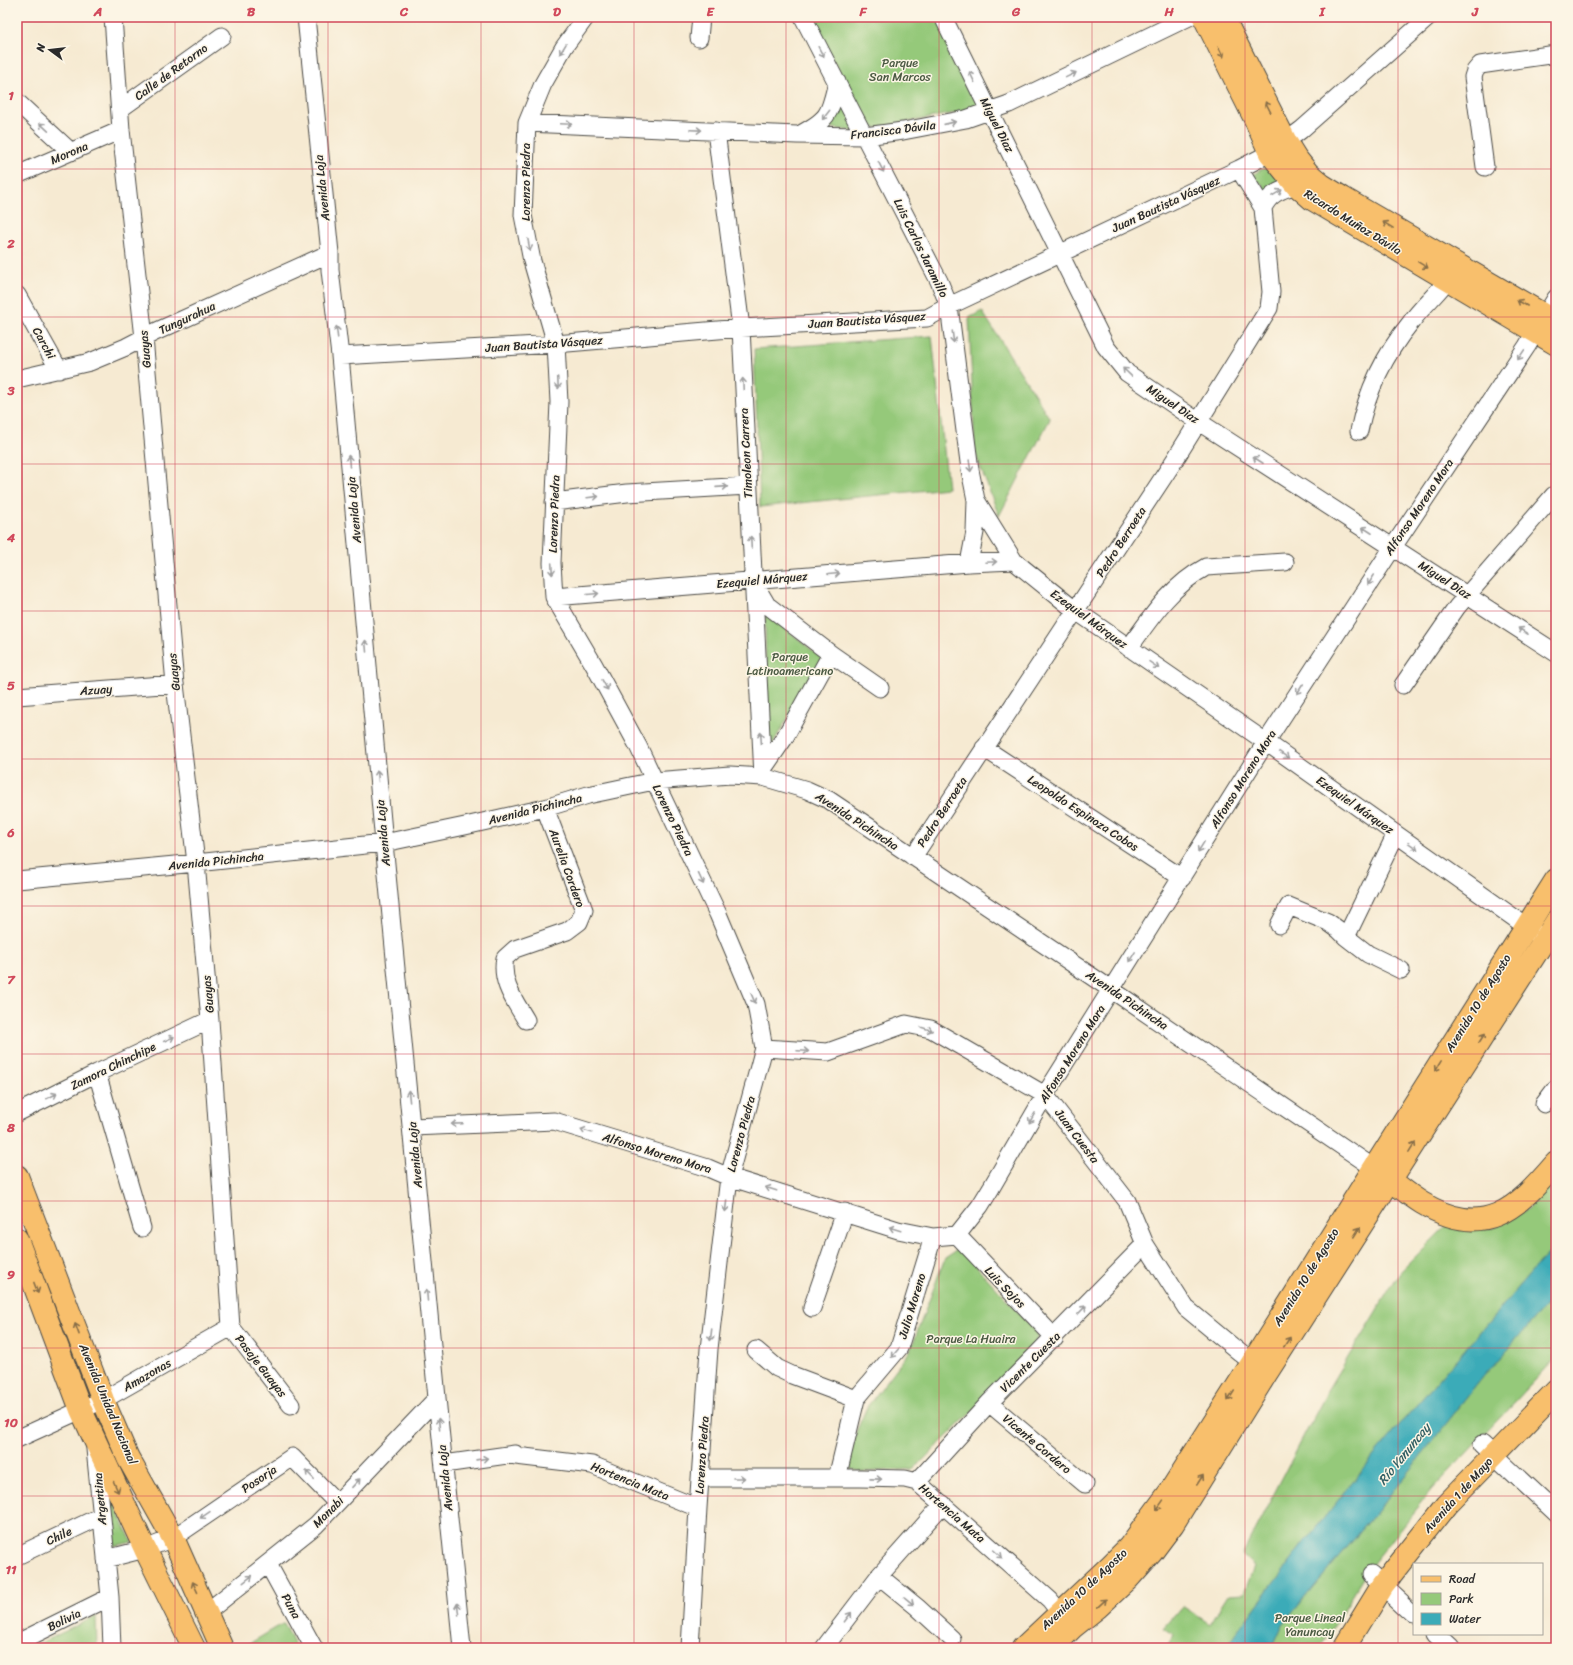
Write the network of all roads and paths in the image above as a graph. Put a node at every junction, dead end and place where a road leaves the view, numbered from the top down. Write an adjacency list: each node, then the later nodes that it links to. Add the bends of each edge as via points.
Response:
1 (113, 17): 16 (street, Guayas)
2 (306, 17): 30 (street, Avenida Loja)
3 (586, 17): 18 (street, Lorenzo Piedra, one-way to 18, via 564,47)
4 (701, 17): 12 (street)
5 (803, 17): 14 (street, Luis Carlos Jaramillo, one-way to 14)
6 (943, 17): 17 (street, Miguel Diaz, one-way to 6)
7 (1189, 17): 17 (street, Francisca Dávila, one-way to 7)
8 (1204, 17): 23 (main road, Ricardo Muñoz Dávila, one-way to 23, via 1255,119)
9 (1222, 17): 23 (main road, Ricardo Muñoz Dávila, one-way to 9)
10 (1429, 17): 23 (street, Juan Bautista Vásquez)
11 (222, 36): 16 (street, Calle de Retorno)
12 (699, 38)
13 (1556, 54): 25 (street, via 1480,65 1475,71 1473,77)
14 (837, 82): 21 (street, one-way to 21, via 830,111 819,124); 22 (street, Luis Carlos Jaramillo)
15 (17, 102): 24 (street, one-way to 15)
16 (120, 109): 19 (street, Guayas)
17 (990, 112): 22 (street, Francisca Dávila, one-way to 17, via 938,126); 31 (street, Miguel Diaz)
18 (527, 123): 20 (street, Francisca Dávila, one-way to 20); 38 (street, Lorenzo Piedra, one-way to 38, via 523,215 532,261)
19 (121, 130): 24 (street, Morona); 37 (street, Guayas)
20 (716, 131): 21 (street, Francisca Dávila); 36 (street, Timoleon Carrera)
21 (797, 135): 22 (street, Francisca Dávila)
22 (865, 136): 34 (street, Luis Carlos Jaramillo, one-way to 34, via 939,281)
23 (1278, 147): 26 (street, Juan Bautista Vásquez); 28 (main road, Ricardo Muñoz Dávila); 32 (main road, Ricardo Muñoz Dávila, one-way to 23, via 1322,185)
24 (71, 152): 27 (street, Morona)
25 (1485, 168)
26 (1239, 169): 29 (street, Pedro Berroeta); 31 (street, Juan Bautista Vásquez)
27 (17, 175)
28 (1296, 185): 29 (street, one-way to 28, via 1275,192); 32 (main road, Ricardo Muñoz Dávila, one-way to 32, via 1312,199)
29 (1263, 208): 43 (street, Pedro Berroeta, via 1271,292 1269,308)
30 (330, 253): 37 (street, Tungurahua); 40 (street, Avenida Loja, one-way to 30)
31 (1061, 254): 34 (street, Juan Bautista Vásquez); 43 (street, Miguel Diaz, one-way to 31, via 1127,373 1106,347)
32 (1453, 273): 35 (main road, Ricardo Muñoz Dávila); 44 (street, via 1411,321 1394,345 1372,386 1363,409)
33 (17, 295): 41 (street, Carchi)
34 (949, 306): 36 (street, Juan Bautista Vásquez, via 927,318); 47 (street, Luis Carlos Jaramillo, one-way to 47)
35 (1548, 317): 39 (main road, Ricardo Muñoz Dávila); 49 (street, Alfonso Moreno Mora, one-way to 49)
36 (740, 328): 38 (street, Juan Bautista Vásquez); 45 (street, Timoleon Carrera, one-way to 36)
37 (144, 338): 41 (street, Tungurahua, via 90,362); 60 (street, Guayas)
38 (556, 344): 40 (street, Juan Bautista Vásquez); 48 (street, Lorenzo Piedra, one-way to 48, via 559,402)
39 (1556, 344)
40 (340, 356): 70 (street, Avenida Loja, one-way to 40)
41 (59, 370): 42 (street, Tungurahua)
42 (17, 379)
43 (1199, 422): 49 (street, Miguel Diaz, one-way to 43); 56 (street, Pedro Berroeta)
44 (1359, 431)
45 (748, 486): 48 (street, one-way to 45, via 627,493); 53 (street, Timoleon Carrera, one-way to 45)
46 (1554, 495): 54 (street)
47 (976, 500): 50 (street, Luis Carlos Jaramillo); 52 (street, Luis Carlos Jaramillo, via 975,532)
48 (554, 502): 55 (street, Lorenzo Piedra, one-way to 55)
49 (1392, 547): 54 (street, Miguel Diaz); 64 (street, Alfonso Moreno Mora, one-way to 64)
50 (1014, 561): 52 (street, Ezequiel Márquez, one-way to 50); 56 (street, Ezequiel Márquez)
51 (1285, 562): 57 (street, via 1206,567 1198,571 1173,590)
52 (969, 563): 53 (street, Ezequiel Márquez, one-way to 52)
53 (753, 581): 55 (street, Ezequiel Márquez, one-way to 53); 59 (street, via 768,605); 66 (street, Timoleon Carrera, one-way to 53)
54 (1467, 595): 58 (street, Miguel Diaz, one-way to 54); 61 (street)
55 (554, 597): 67 (street, Lorenzo Piedra, one-way to 67, via 594,665)
56 (1076, 611): 57 (street, Ezequiel Márquez); 65 (street, Pedro Berroeta)
57 (1129, 648): 64 (street, Ezequiel Márquez, one-way to 64)
58 (1556, 653)
59 (831, 654): 62 (street); 66 (street)
60 (175, 684): 63 (street, Azuay); 72 (street, Guayas)
61 (1402, 685)
62 (880, 688)
63 (17, 696)
64 (1266, 742): 69 (street, Ezequiel Márquez, one-way to 69); 73 (street, Alfonso Moreno Mora, one-way to 73)
65 (984, 748): 71 (street, Pedro Berroeta); 73 (street, Leopoldo Espinoza Cobos)
66 (763, 773): 67 (street, Avenida Pichincha); 71 (street, Avenida Pichincha, via 829,800)
67 (654, 781): 68 (street, Avenida Pichincha, via 588,795); 85 (street, Lorenzo Piedra, one-way to 85, via 718,914 756,1004)
68 (545, 808): 70 (street, Avenida Pichincha); 84 (street, Aurelia Cordero, via 584,910 579,922 567,931 515,949 504,958 503,969 508,989)
69 (1396, 834): 78 (street, Ezequiel Márquez, one-way to 78); 79 (street)
70 (384, 843): 72 (street, Avenida Pichincha); 91 (street, Avenida Loja, one-way to 70)
71 (913, 857): 82 (street, Avenida Pichincha)
72 (196, 863): 74 (street, Avenida Pichincha); 83 (street, Guayas)
73 (1182, 878): 82 (street, Alfonso Moreno Mora, one-way to 82)
74 (17, 880)
75 (1556, 880): 78 (main road, Avenida 10 de Agosto)
76 (1556, 922): 80 (main road, Avenida 10 de Agosto)
77 (1279, 925): 79 (street, via 1289,906 1328,922)
78 (1527, 926): 80 (street, Ezequiel Márquez); 93 (main road, Avenida 10 de Agosto, one-way to 93)
79 (1346, 937): 81 (street, via 1368,954)
80 (1545, 940): 93 (main road, Avenida 10 de Agosto, one-way to 80)
81 (1401, 970)
82 (1112, 990): 88 (street, Alfonso Moreno Mora); 93 (street, Avenida Pichincha)
83 (210, 1020): 86 (street, Zamora Chinchipe, one-way to 83); 104 (street, Guayas)
84 (526, 1020)
85 (764, 1048): 88 (street, Juan Cuesta, one-way to 88, via 828,1052 906,1024 930,1029); 95 (street, Lorenzo Piedra)
86 (97, 1073): 90 (street, Zamora Chinchipe, one-way to 86); 97 (street)
87 (1556, 1088): 89 (street)
88 (1046, 1095): 99 (street, Alfonso Moreno Mora, one-way to 99, via 980,1206); 102 (street, Juan Cuesta, via 1127,1201)
89 (1544, 1104)
90 (17, 1113)
91 (412, 1127): 95 (street, Alfonso Moreno Mora, one-way to 91, via 708,1168 554,1121); 109 (street, Avenida Loja, one-way to 91)
92 (1556, 1162): 93 (main road, via 1522,1199 1504,1211 1486,1218 1469,1220 1437,1211 1420,1202)
93 (1382, 1174): 107 (main road, Avenida 10 de Agosto)
94 (17, 1176): 98 (main road, Avenida Unidad Nacional)
95 (729, 1177): 96 (street, Alfonso Moreno Mora, one-way to 95); 119 (street, Lorenzo Piedra, one-way to 119, via 710,1348)
96 (845, 1212): 100 (street, Alfonso Moreno Mora, one-way to 96, via 898,1230); 103 (street)
97 (142, 1228)
98 (38, 1229): 101 (street); 111 (main road, Avenida Unidad Nacional, one-way to 98)
99 (957, 1235): 100 (street, Alfonso Moreno Mora); 105 (street, Luis Sojos)
100 (933, 1236): 110 (street, Julio Moreno, one-way to 110, via 899,1348)
101 (17, 1238): 114 (main road, Avenida Unidad Nacional, one-way to 114)
102 (1146, 1244): 105 (street, Vicente Cuesta, one-way to 102); 107 (street, Juan Cuesta, via 1186,1308)
103 (812, 1308)
104 (231, 1327): 111 (street, Amazonas); 113 (street, Pasaje Guayas)
105 (1055, 1338): 112 (street, Vicente Cuesta)
106 (756, 1350): 110 (street, via 777,1368)
107 (1259, 1369): 138 (main road, Avenida 10 de Agosto, via 1149,1520)
108 (1556, 1391): 117 (main road, Avenida 1 de Mayo)
109 (437, 1398): 118 (street, Avenida Loja, one-way to 109); 123 (street, Manabi, one-way to 109)
110 (856, 1399): 120 (street, Julio Moreno)
111 (103, 1400): 114 (street, Amazonas); 128 (main road, Avenida Unidad Nacional, via 128,1458)
112 (989, 1403): 121 (street, Vicente Cuesta); 122 (street, Vicente Cordero)
113 (291, 1406)
114 (81, 1410): 115 (street, Amazonas); 116 (main road, Avenida Unidad Nacional)
115 (17, 1439)
116 (94, 1439): 127 (street, Argentina); 129 (main road, Avenida Unidad Nacional, one-way to 129)
117 (1488, 1450): 126 (street); 134 (main road, Avenida 1 de Mayo, via 1446,1505)
118 (444, 1464): 125 (street, Hortencia Mata, one-way to 125, via 515,1454 592,1465); 146 (street, Avenida Loja, one-way to 118)
119 (700, 1478): 120 (street, Hortencia Mata, one-way to 120); 125 (street, Lorenzo Piedra)
120 (837, 1478): 121 (street, Hortencia Mata, one-way to 121, via 905,1479)
121 (916, 1482): 124 (street, Hortencia Mata)
122 (1086, 1484)
123 (337, 1503): 128 (street, Posorja, one-way to 128, via 292,1457); 132 (street, Manabi, via 316,1526)
124 (943, 1504): 133 (street); 138 (street, Hortencia Mata, one-way to 138, via 1050,1600)
125 (698, 1508): 147 (street, Lorenzo Piedra)
126 (1556, 1513)
127 (102, 1516): 130 (street, Chile); 131 (street, Argentina)
128 (173, 1538): 129 (street); 136 (main road, Avenida Unidad Nacional, one-way to 128)
129 (145, 1550): 131 (street); 143 (main road, Avenida Unidad Nacional)
130 (17, 1556)
131 (106, 1559): 135 (street, Argentina)
132 (268, 1564): 136 (street, Manabi, one-way to 132); 145 (street, Puna)
133 (879, 1576): 140 (street, one-way to 140); 148 (street, one-way to 133)
134 (1377, 1580): 137 (street); 151 (main road, Avenida 1 de Mayo)
135 (110, 1597): 141 (street, Bolivia); 142 (street, Argentina)
136 (207, 1612): 144 (main road, Avenida Unidad Nacional)
137 (1413, 1614)
138 (1066, 1620): 149 (main road, Avenida 10 de Agosto); 150 (main road, Avenida 10 de Agosto)
139 (1436, 1635): 152 (street)
140 (952, 1639)
141 (17, 1643)
142 (112, 1648)
143 (194, 1648)
144 (222, 1648)
145 (314, 1648)
146 (462, 1648)
147 (690, 1648)
148 (824, 1648)
149 (1022, 1648)
150 (1052, 1648)
151 (1344, 1648)
152 (1450, 1648)

